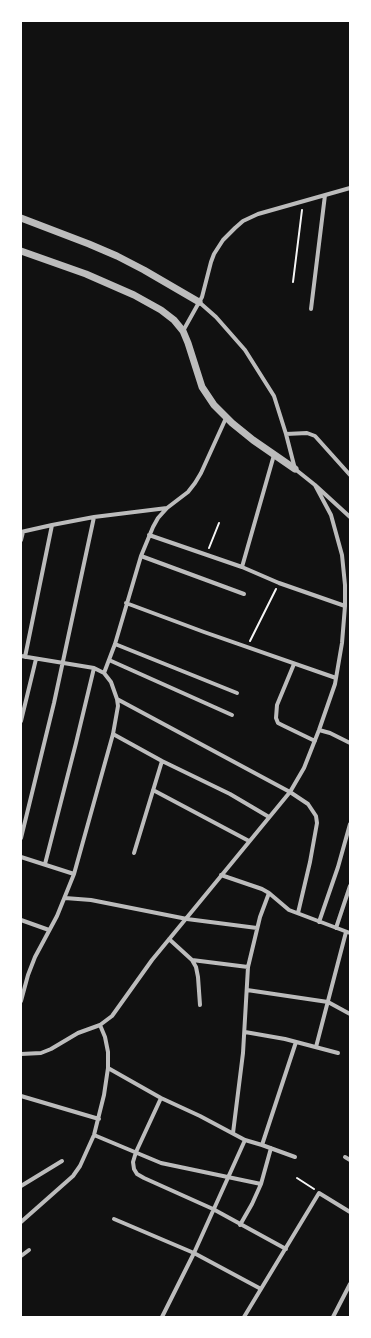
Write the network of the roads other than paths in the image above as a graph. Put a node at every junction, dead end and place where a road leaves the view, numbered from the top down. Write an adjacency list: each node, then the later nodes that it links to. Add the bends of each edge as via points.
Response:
1 (350, 188): 2 (street)
2 (325, 195): 5 (street, via 258,214 243,221 219,247 211,262); 6 (street)
3 (21, 218): 5 (street, via 117,256 150,273)
4 (21, 251): 7 (street, via 86,274 134,295 161,310)
5 (198, 304): 7 (street); 9 (street, via 216,317 252,360 274,396)
6 (311, 309)
7 (183, 330): 8 (street, via 202,387 214,406)
8 (226, 418): 10 (street); 14 (street, via 195,483 188,492)
9 (286, 434): 11 (street); 12 (street, via 307,433 315,436)
10 (274, 455): 11 (street); 22 (street)
11 (295, 468): 13 (street)
12 (350, 475)
13 (315, 485): 16 (street); 25 (street, via 331,515 342,555)
14 (167, 508): 15 (street); 19 (street)
15 (94, 517): 17 (street); 30 (street)
16 (350, 517)
17 (52, 525): 18 (street); 27 (street)
18 (22, 532): 20 (street)
19 (149, 535): 21 (street); 22 (street)
20 (21, 540)
21 (141, 556): 23 (street); 24 (street)
22 (242, 567): 25 (street)
23 (244, 594)
24 (126, 603): 26 (street); 31 (street)
25 (344, 606): 34 (street, via 342,643)
26 (115, 644): 29 (street); 35 (street)
27 (23, 657): 28 (street)
28 (36, 658): 30 (street); 38 (street)
29 (109, 660): 33 (street); 37 (street)
30 (64, 662): 32 (street); 48 (street)
31 (294, 664): 34 (street); 41 (street, via 277,704 276,718 278,723)
32 (94, 668): 33 (street); 52 (street)
33 (104, 673): 36 (street, via 111,682)
34 (336, 678): 39 (street)
35 (237, 693)
36 (117, 699): 40 (street); 45 (street)
37 (232, 715)
38 (21, 721)
39 (319, 730): 41 (street); 42 (street)
40 (113, 734): 43 (street); 53 (street)
41 (315, 741): 45 (street, via 304,768)
42 (350, 742)
43 (162, 761): 44 (street); 46 (street, via 230,794)
44 (153, 790): 49 (street); 50 (street)
45 (290, 792): 46 (street); 58 (street, via 308,804 316,816 317,823)
46 (269, 817): 49 (street)
47 (350, 824): 61 (street)
48 (21, 838)
49 (249, 841): 54 (street)
50 (134, 853)
51 (21, 857): 52 (street)
52 (44, 864): 53 (street)
53 (74, 874): 57 (street)
54 (221, 875): 56 (street); 59 (street)
55 (350, 886): 63 (street)
56 (270, 893): 58 (street, via 289,910); 62 (street)
57 (65, 898): 59 (street, via 91,900); 64 (street)
58 (298, 913): 61 (street)
59 (187, 919): 62 (street); 66 (street)
60 (21, 920): 64 (street)
61 (320, 922): 63 (street)
62 (257, 928): 68 (street)
63 (336, 928): 65 (street)
64 (49, 930): 70 (street, via 35,957)
65 (348, 933): 71 (street)
66 (169, 939): 67 (street); 74 (street, via 112,1016)
67 (192, 960): 68 (street); 72 (street, via 198,977)
68 (248, 967): 69 (street)
69 (248, 990): 71 (street); 75 (street)
70 (21, 1001)
71 (328, 1002): 73 (street); 77 (street)
72 (200, 1005)
73 (350, 1014)
74 (100, 1025): 79 (street, via 78,1033 41,1053); 80 (street, via 106,1044)
75 (245, 1032): 76 (street); 84 (street)
76 (296, 1042): 77 (street); 87 (street)
77 (316, 1047): 78 (street)
78 (338, 1053)
79 (21, 1054)
80 (108, 1068): 82 (street); 83 (street)
81 (21, 1096): 83 (street)
82 (161, 1098): 84 (street); 89 (street)
83 (99, 1119): 85 (street)
84 (233, 1134): 86 (street)
85 (94, 1136): 89 (street); 100 (street, via 73,1176)
86 (245, 1140): 87 (street); 94 (street)
87 (262, 1144): 88 (street)
88 (270, 1148): 90 (street); 95 (street)
89 (136, 1152): 94 (street, via 173,1166); 97 (street, via 133,1162 138,1174)
90 (294, 1157)
91 (345, 1157): 92 (street)
92 (350, 1160)
93 (62, 1161): 96 (street)
94 (229, 1177): 95 (street); 97 (street)
95 (261, 1184): 101 (street)
96 (21, 1186)
97 (214, 1209): 101 (street); 104 (street)
98 (350, 1212): 102 (street, via 319,1193)
99 (114, 1219): 104 (street)
100 (21, 1222)
101 (240, 1225): 102 (street)
102 (286, 1248): 107 (street)
103 (29, 1250): 105 (street)
104 (194, 1253): 107 (street); 108 (street)
105 (21, 1256)
106 (350, 1284): 110 (street)
107 (261, 1289): 109 (street)
108 (162, 1317)
109 (244, 1317)
110 (333, 1317)

